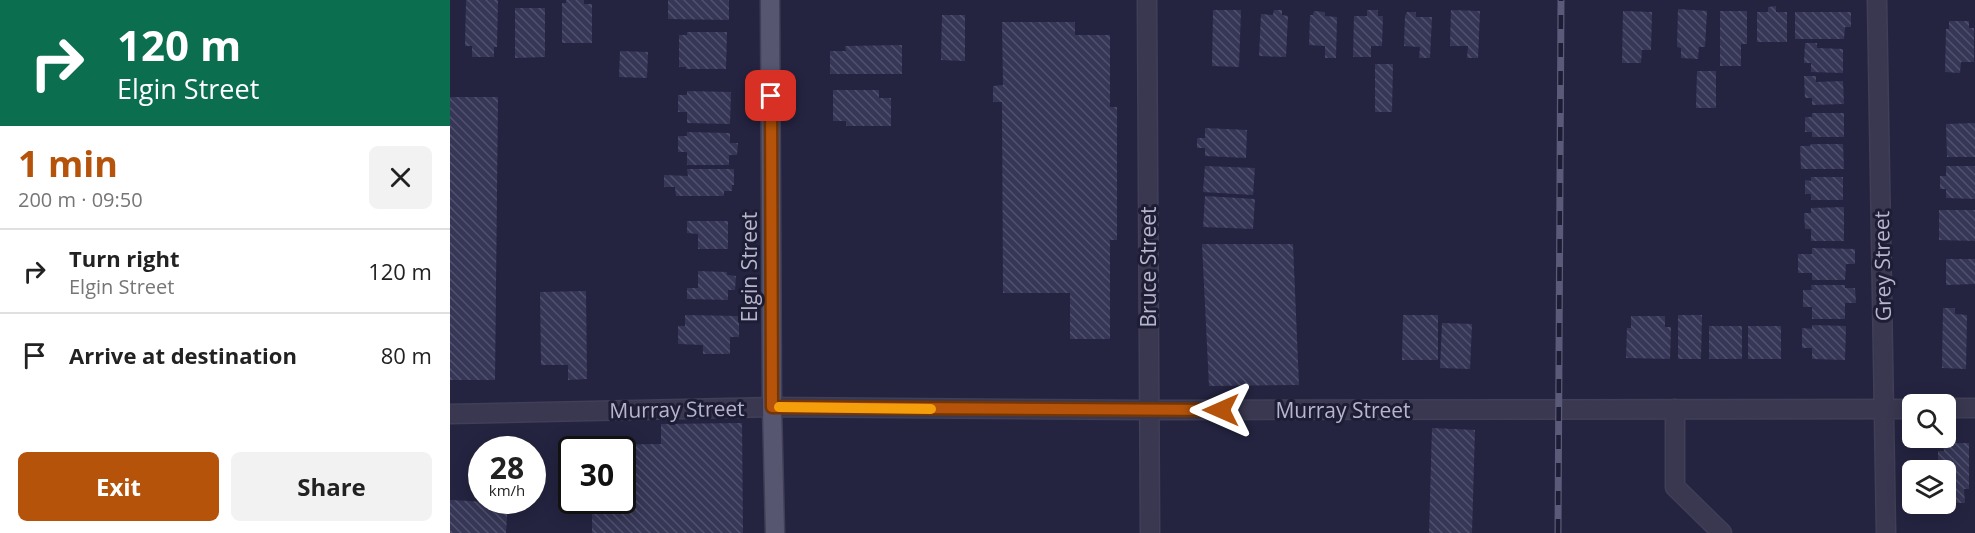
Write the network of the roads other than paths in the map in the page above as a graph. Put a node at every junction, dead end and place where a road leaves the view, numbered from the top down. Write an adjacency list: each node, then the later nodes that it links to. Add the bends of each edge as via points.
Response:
1 (770, 0): 4 (main road, Elgin Street)
2 (1147, 0): 10 (street, Bruce Street)
3 (1877, 0): 8 (street, Grey Street)
4 (772, 407): 10 (street, Murray Street); 11 (street, Murray Street); 12 (main road, Elgin Street)
5 (1956, 408): 6 (street)
6 (1975, 408)
7 (1675, 409): 8 (street, Murray Street); 10 (street, Murray Street); 14 (street, via 1675,487)
8 (1885, 409): 9 (street, Murray Street); 15 (street, Grey Street)
9 (1902, 409)
10 (1149, 410): 13 (street, Bruce Street)
11 (450, 414)
12 (775, 533)
13 (1150, 533)
14 (1722, 533)
15 (1886, 533)

